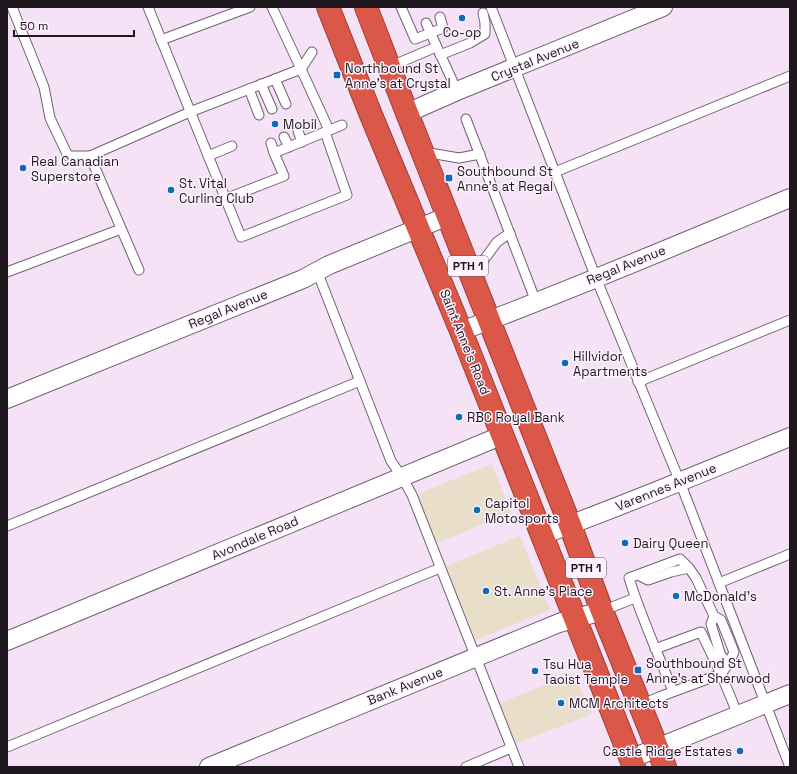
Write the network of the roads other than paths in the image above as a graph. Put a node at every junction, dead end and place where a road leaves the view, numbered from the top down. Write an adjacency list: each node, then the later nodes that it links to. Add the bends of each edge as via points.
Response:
1 (12, 7): 42 (lane, via 44,87 50,118 68,156)
2 (148, 7): 14 (lane)
3 (250, 7): 14 (lane)
4 (272, 7): 18 (lane)
5 (328, 7): 49 (highway, Saint Anne's Road / PTH 1)
6 (366, 7): 17 (highway, PTH 1)
7 (401, 7): 13 (lane, via 414,39)
8 (491, 7): 19 (lane)
9 (663, 7): 19 (street, Crystal Avenue)
10 (482, 13): 15 (lane, via 485,23 484,34 470,43)
11 (440, 17): 13 (lane, via 443,28)
12 (426, 23): 13 (lane)
13 (430, 33): 15 (lane)
14 (161, 40): 27 (lane)
15 (438, 51): 17 (lane); 24 (lane)
16 (312, 52): 18 (lane)
17 (390, 67): 28 (highway, PTH 1)
18 (301, 68): 21 (lane); 33 (lane)
19 (515, 68): 24 (street, Crystal Avenue); 44 (lane)
20 (790, 76): 44 (lane)
21 (274, 79): 22 (lane); 25 (lane)
22 (262, 84): 23 (lane); 26 (lane)
23 (249, 89): 27 (lane); 29 (lane)
24 (456, 91): 28 (street, Crystal Avenue)
25 (286, 104)
26 (272, 109)
27 (190, 112): 42 (lane); 43 (lane)
28 (407, 112): 39 (highway, PTH 1)
29 (259, 115)
30 (466, 119): 41 (lane)
31 (342, 125): 33 (lane)
32 (298, 131): 35 (lane)
33 (327, 131): 35 (lane); 46 (lane, via 347,195 241,237)
34 (284, 137): 38 (lane)
35 (302, 142): 38 (lane)
36 (271, 143): 40 (lane)
37 (232, 146): 43 (lane)
38 (289, 147): 40 (lane)
39 (422, 152): 41 (lane, via 459,158); 47 (highway, PTH 1)
40 (274, 153): 46 (lane, via 284,176)
41 (480, 154): 50 (lane)
42 (90, 156): 48 (lane)
43 (208, 156): 46 (lane)
44 (555, 172): 55 (lane)
45 (790, 198): 55 (street, Regal Avenue)
46 (225, 199)
47 (448, 216): 49 (street, Regal Avenue); 54 (highway, PTH 1)
48 (121, 229): 51 (lane); 53 (lane)
49 (418, 229): 52 (street, Regal Avenue); 59 (highway, Saint Anne's Road / PTH 1)
50 (510, 233): 54 (lane, via 497,242); 56 (lane)
51 (139, 270)
52 (317, 271): 60 (lane); 62 (street, Regal Avenue, via 303,279)
53 (7, 272)
54 (472, 276): 57 (highway, PTH 1)
55 (596, 278): 56 (street, Regal Avenue); 61 (lane)
56 (536, 302): 57 (street, Regal Avenue)
57 (489, 320): 59 (street, Regal Avenue); 67 (highway, PTH 1)
58 (790, 320): 61 (lane)
59 (461, 331): 63 (highway, Saint Anne's Road / PTH 1)
60 (360, 381): 65 (lane, via 391,462); 68 (lane)
61 (638, 382): 66 (lane)
62 (7, 399)
63 (502, 435): 65 (street, Avondale Road); 69 (highway, Saint Anne's Road / PTH 1)
64 (790, 437): 66 (street, Varennes Avenue)
65 (402, 477): 71 (lane, via 412,495); 77 (street, Avondale Road)
66 (680, 482): 67 (street, Varennes Avenue); 72 (lane)
67 (570, 525): 69 (street, Varennes Avenue); 74 (highway, PTH 1)
68 (7, 526)
69 (542, 535): 76 (highway, Saint Anne's Road / PTH 1)
70 (790, 554): 72 (lane)
71 (440, 568): 79 (lane); 87 (lane)
72 (718, 583): 84 (lane)
73 (635, 598): 74 (lane); 75 (lane, via 629,578 638,575 648,580 689,568); 78 (lane)
74 (602, 610): 76 (street, Bank Avenue); 85 (highway, PTH 1)
75 (714, 616): 80 (lane, via 711,624 721,656); 80 (lane, via 721,620 734,652)
76 (575, 618): 79 (street, Bank Avenue); 90 (highway, Saint Anne's Road / PTH 1)
77 (7, 641)
78 (655, 649): 81 (lane, via 701,632); 82 (lane)
79 (475, 658): 88 (lane); 91 (street, Bank Avenue)
80 (729, 663): 81 (lane)
81 (721, 674): 82 (lane); 86 (lane)
82 (673, 691): 85 (lane)
83 (790, 694): 84 (street)
84 (765, 704): 86 (street); 94 (lane)
85 (640, 705): 89 (highway, PTH 1)
86 (738, 715): 89 (street)
87 (7, 748)
88 (512, 748): 92 (lane); 93 (lane)
89 (661, 758): 90 (street)
90 (632, 763)
91 (209, 767)
92 (466, 767)
93 (519, 767)
94 (790, 767)

